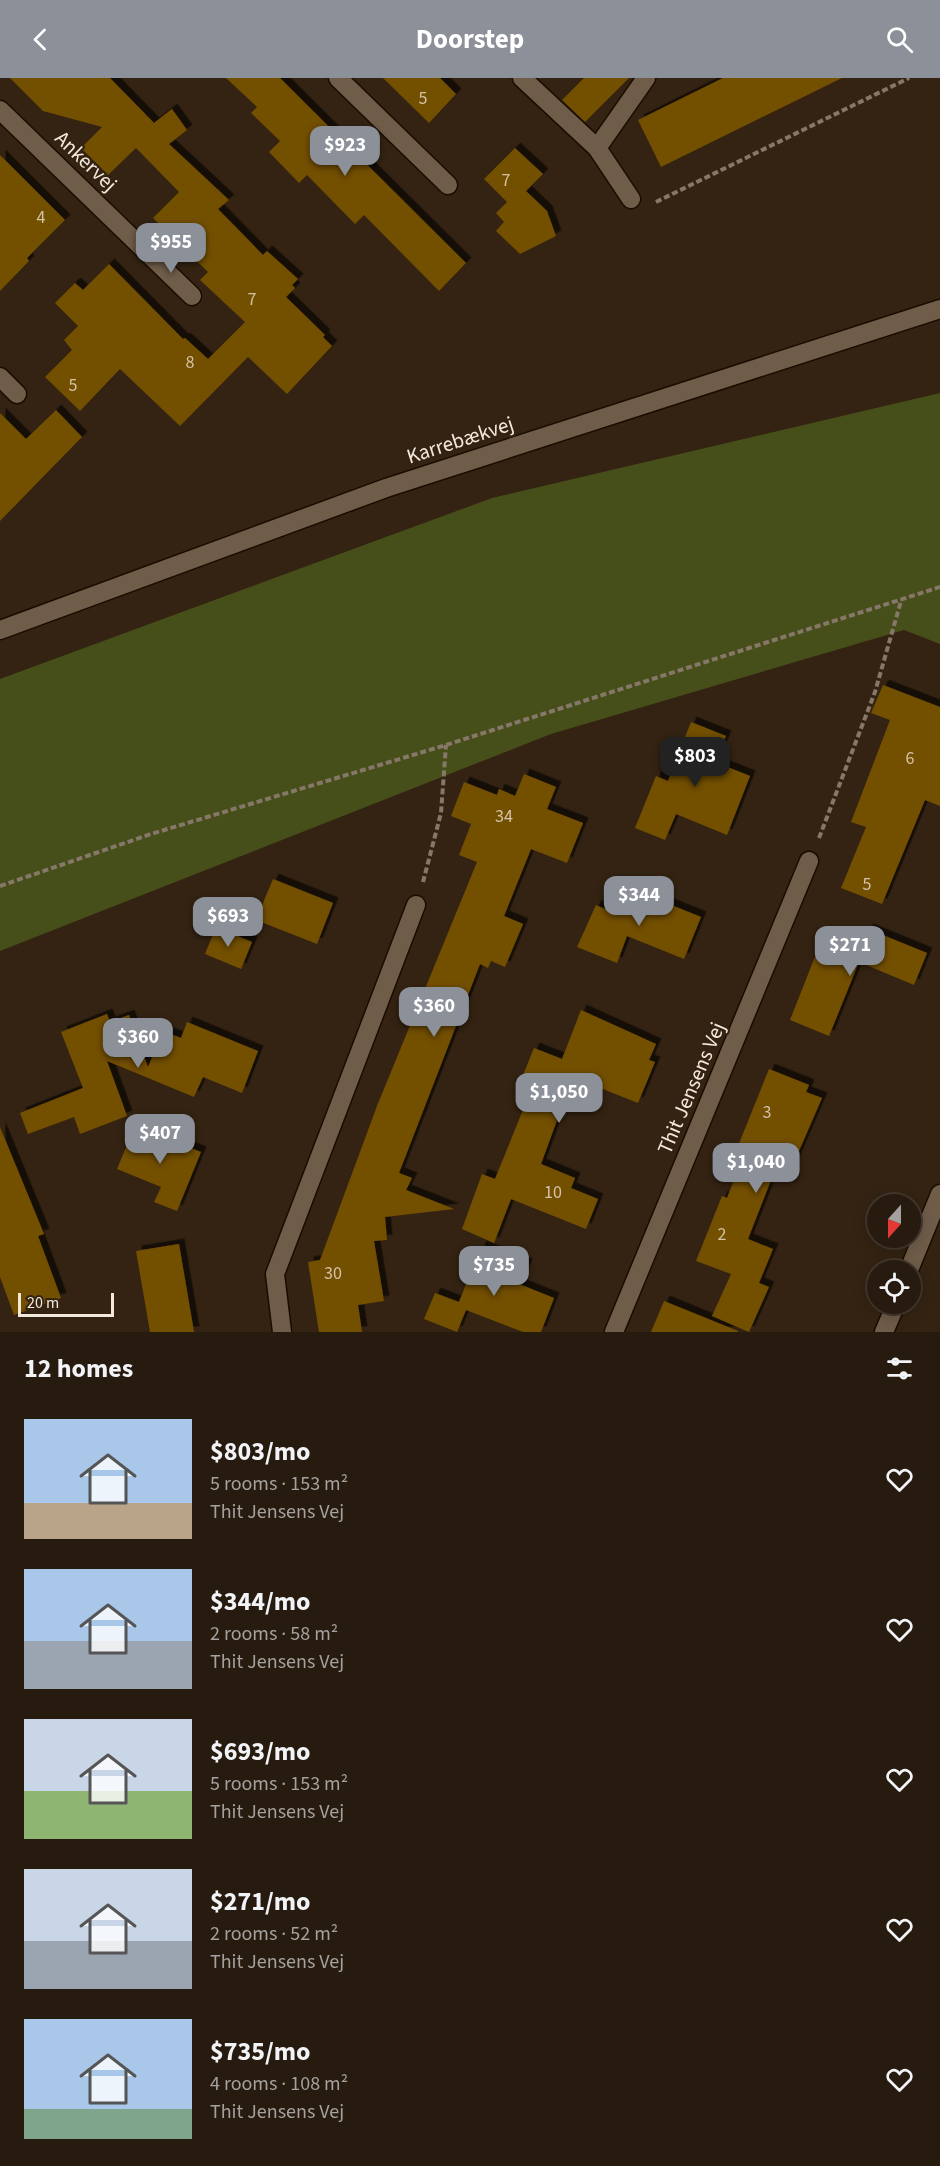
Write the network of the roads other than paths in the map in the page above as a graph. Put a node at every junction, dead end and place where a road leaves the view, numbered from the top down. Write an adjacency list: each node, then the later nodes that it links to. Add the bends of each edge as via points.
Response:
1 (338, 78): 6 (street)
2 (522, 78): 5 (street)
3 (646, 78): 5 (street)
4 (0, 110): 8 (street, Ankervej)
5 (597, 148): 7 (street)
6 (448, 184)
7 (631, 199)
8 (192, 296)
9 (940, 309): 12 (street, Karrebækvej, via 386,488)
10 (0, 377): 11 (street)
11 (17, 394)
12 (0, 630)
13 (809, 861): 19 (street, Thit Jensens Vej)
14 (416, 905): 18 (street, via 274,1274)
15 (940, 1194): 16 (street)
16 (913, 1260)
17 (892, 1314): 20 (street)
18 (282, 1332)
19 (614, 1332)
20 (884, 1332)

